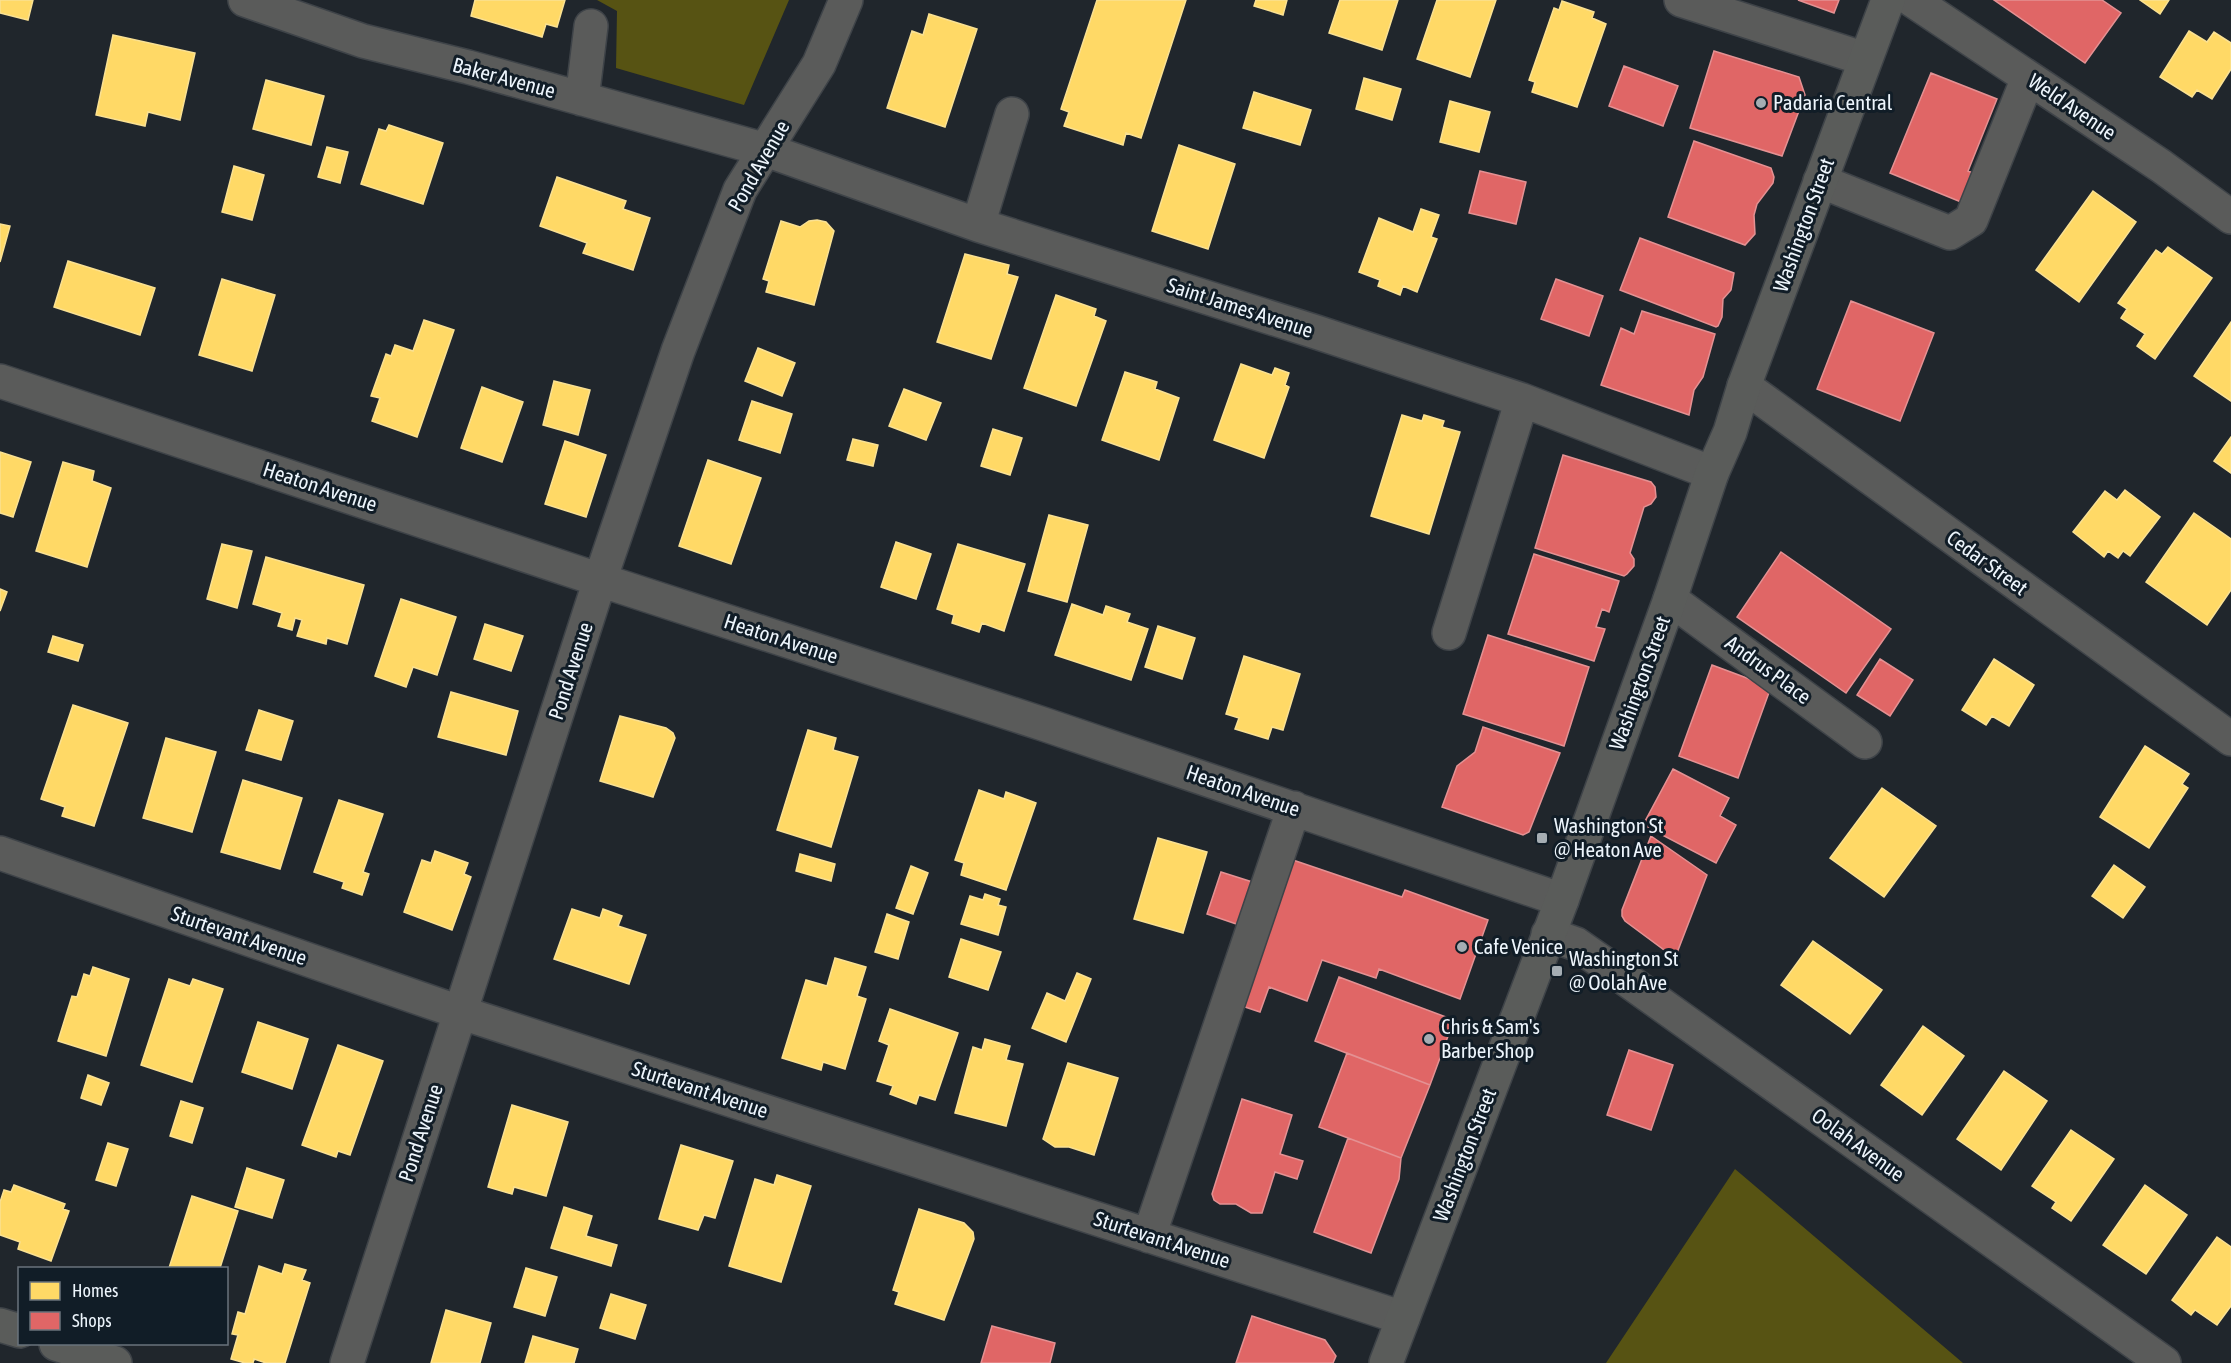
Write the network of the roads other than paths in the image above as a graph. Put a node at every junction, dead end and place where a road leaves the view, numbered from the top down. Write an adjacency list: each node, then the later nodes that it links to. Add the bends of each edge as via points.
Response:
1 (244, 0): 9 (street, Baker Avenue, via 363,40)
2 (846, 0): 11 (street, Pond Avenue, via 819,64)
3 (1681, 0): 7 (street)
4 (1888, 0): 7 (main road, Washington Street)
5 (1912, 0): 8 (street, Weld Avenue)
6 (591, 26): 9 (street)
7 (1865, 59): 12 (main road, Washington Street)
8 (2028, 78): 12 (street, via 1971,220 1950,233); 13 (street, Weld Avenue)
9 (582, 99): 11 (street, Baker Avenue)
10 (1012, 114): 14 (street)
11 (766, 150): 14 (street, Saint James Avenue); 19 (street, Pond Avenue, via 740,190 678,351)
12 (1820, 180): 16 (main road, Washington Street)
13 (2231, 217)
14 (978, 225): 17 (street, Saint James Avenue)
15 (0, 381): 19 (street, Heaton Avenue)
16 (1744, 386): 18 (main road, Washington Street); 22 (street, Cedar Street)
17 (1521, 400): 18 (street, Saint James Avenue); 21 (street)
18 (1712, 473): 20 (main road, Washington Street)
19 (600, 580): 24 (street, Heaton Avenue); 28 (street, Pond Avenue)
20 (1670, 598): 23 (street, Andrus Place); 26 (main road, Washington Street)
21 (1449, 633)
22 (2231, 739)
23 (1866, 742)
24 (1294, 808): 26 (street, Heaton Avenue); 29 (street)
25 (0, 853): 28 (street, Sturtevant Avenue)
26 (1562, 900): 27 (main road, Washington Street)
27 (1548, 934): 30 (main road, Washington Street); 37 (street, Oolah Avenue, via 1575,944 1599,960)
28 (459, 1012): 29 (street, Sturtevant Avenue); 35 (street, Pond Avenue)
29 (1149, 1236): 30 (street, Sturtevant Avenue)
30 (1403, 1318): 36 (main road, Washington Street)
31 (0, 1325): 32 (main road)
32 (18, 1330)
33 (59, 1345): 34 (main road)
34 (115, 1363)
35 (347, 1363)
36 (1386, 1363)
37 (2164, 1363)

